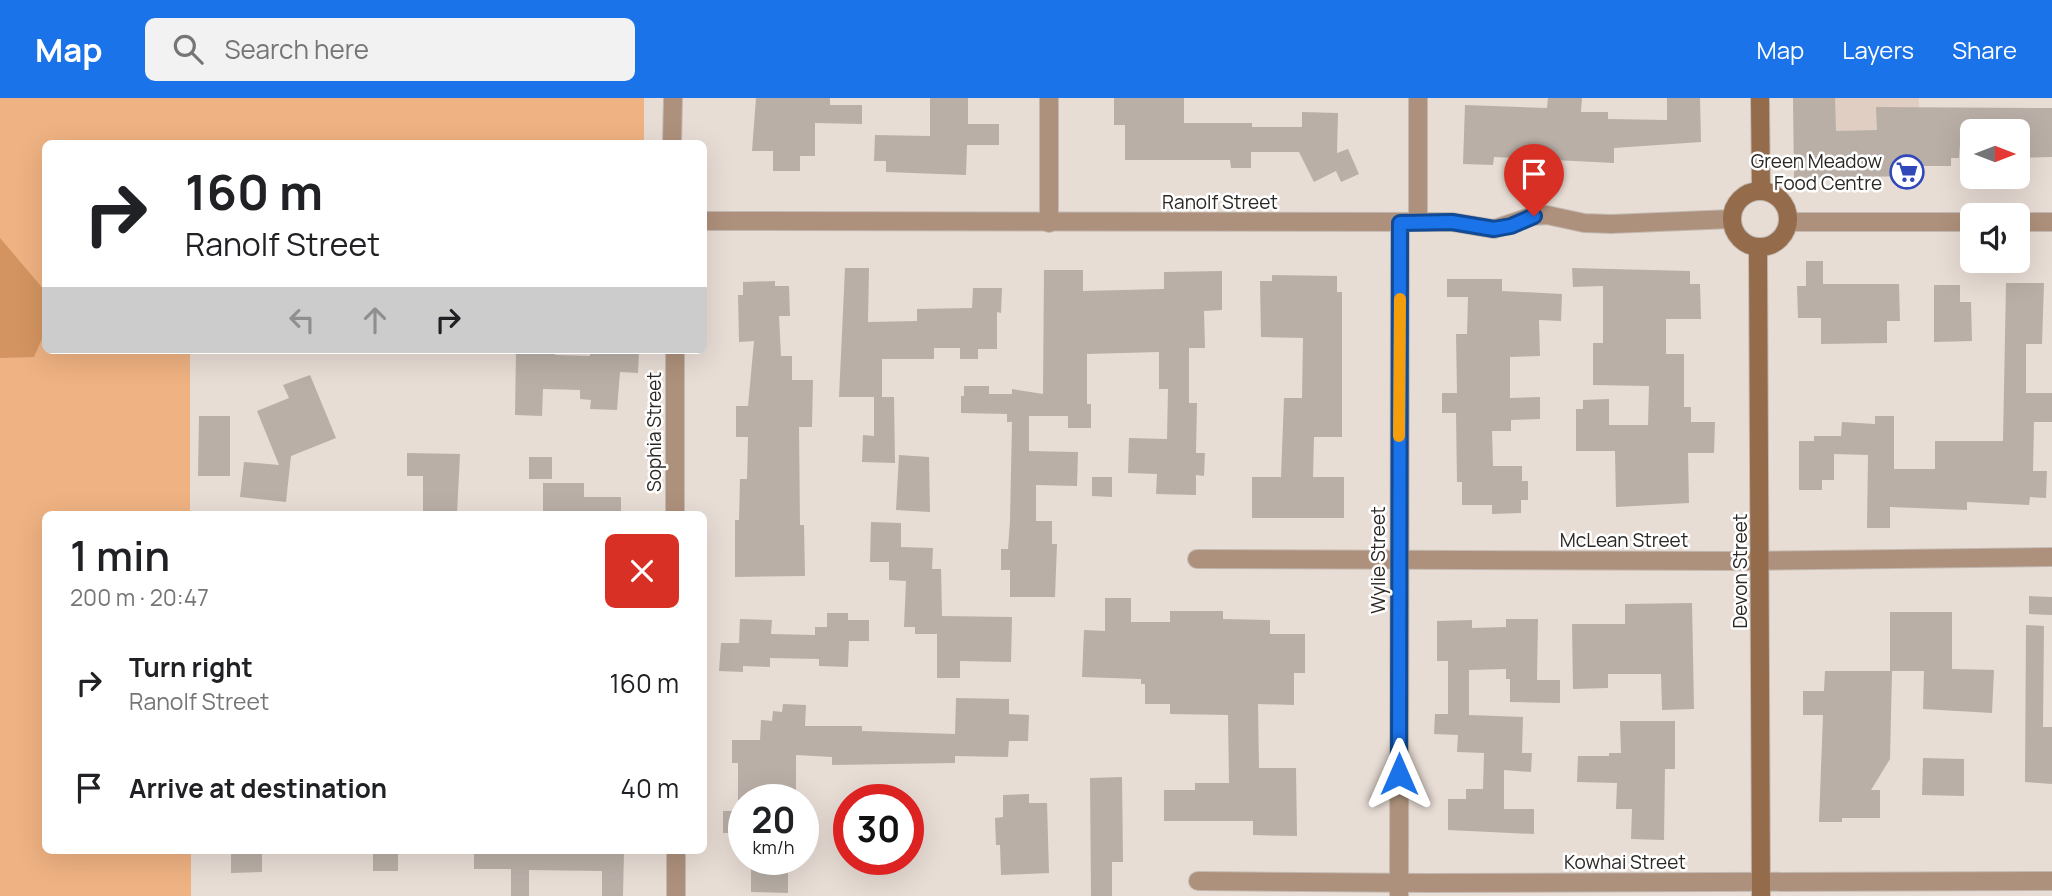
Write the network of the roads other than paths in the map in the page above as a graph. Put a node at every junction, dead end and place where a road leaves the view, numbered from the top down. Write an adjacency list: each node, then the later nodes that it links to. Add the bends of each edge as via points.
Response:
1 (673, 98): 5 (street)
2 (1049, 98): 14 (street)
3 (1418, 98): 9 (street, Wylie Street)
4 (1760, 98): 6 (main road)
5 (672, 140)
6 (1760, 191): 7 (main road, via 1737,202); 10 (main road, via 1771,193 1783,204)
7 (1732, 219): 9 (street, Ranolf Street, via 1611,224 1547,215 1494,229 1452,222); 15 (main road, via 1738,237)
8 (707, 221): 14 (street, Ranolf Street)
9 (1409, 222): 14 (street, Ranolf Street); 20 (street, Wylie Street)
10 (1788, 222): 11 (street); 15 (main road, via 1779,240)
11 (1960, 222)
12 (2030, 222): 13 (street)
13 (2052, 222)
14 (1049, 223)
15 (1758, 247): 21 (main road, Devon Street)
16 (675, 354): 17 (street, Sophia Street)
17 (675, 511)
18 (2052, 557): 21 (street, McLean Street)
19 (1197, 559): 20 (street, McLean Street)
20 (1399, 561): 21 (street, McLean Street); 25 (street, Wylie Street)
21 (1760, 561): 26 (main road, Devon Street)
22 (676, 854): 27 (street)
23 (1198, 881): 25 (street, Kowhai Street)
24 (2052, 881): 26 (street, Kowhai Street)
25 (1399, 889): 26 (street, Kowhai Street)
26 (1761, 889)
27 (676, 896)

